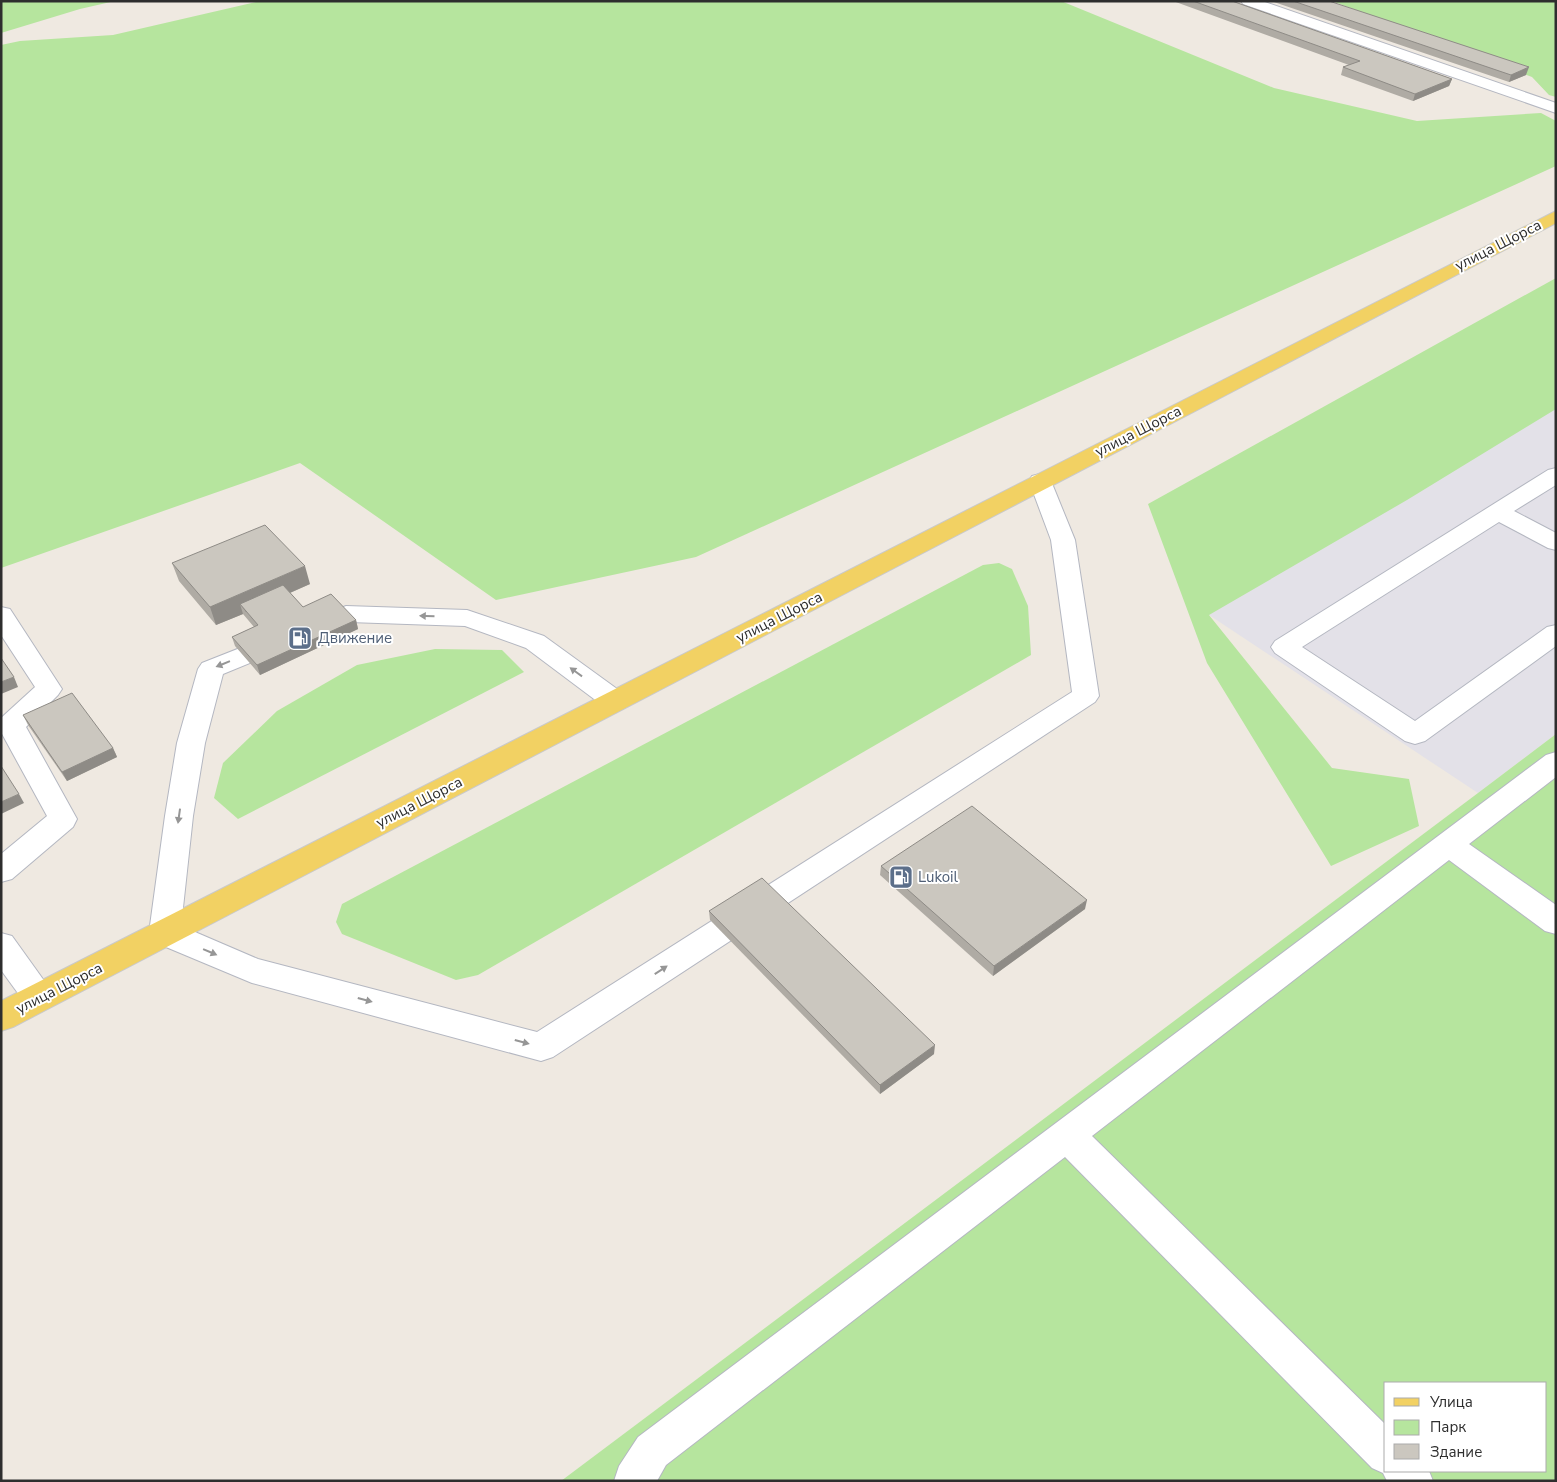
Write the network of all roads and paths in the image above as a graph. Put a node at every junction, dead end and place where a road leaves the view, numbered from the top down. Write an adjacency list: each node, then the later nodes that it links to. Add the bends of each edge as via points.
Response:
1 (1248, 1): 2 (lane)
2 (1556, 108)
3 (1556, 216): 5 (main road, улица Щорса)
4 (1556, 475): 6 (lane)
5 (1040, 481): 10 (main road, улица Щорса); 15 (lane, one-way to 5, via 252,970 541,1047 1086,696 1063,540)
6 (1498, 512): 7 (lane); 9 (lane, via 1284,647 1415,734)
7 (1556, 543)
8 (1, 615): 13 (lane, via 49,689 11,725 63,819)
9 (1556, 633)
10 (615, 701): 15 (main road, улица Щорса); 15 (lane, one-way to 15, via 535,642 467,618 346,614 211,669 191,743)
11 (1556, 762): 12 (lane)
12 (1448, 844): 14 (lane); 19 (lane)
13 (1, 870)
14 (1556, 922)
15 (165, 933): 17 (main road, улица Щорса)
16 (1, 945): 17 (lane)
17 (39, 998): 18 (main road, улица Щорса)
18 (1, 1017)
19 (1067, 1135): 20 (lane); 22 (lane, via 652,1451)
20 (1384, 1452)
21 (1404, 1472): 23 (lane)
22 (634, 1481)
23 (1413, 1481)

